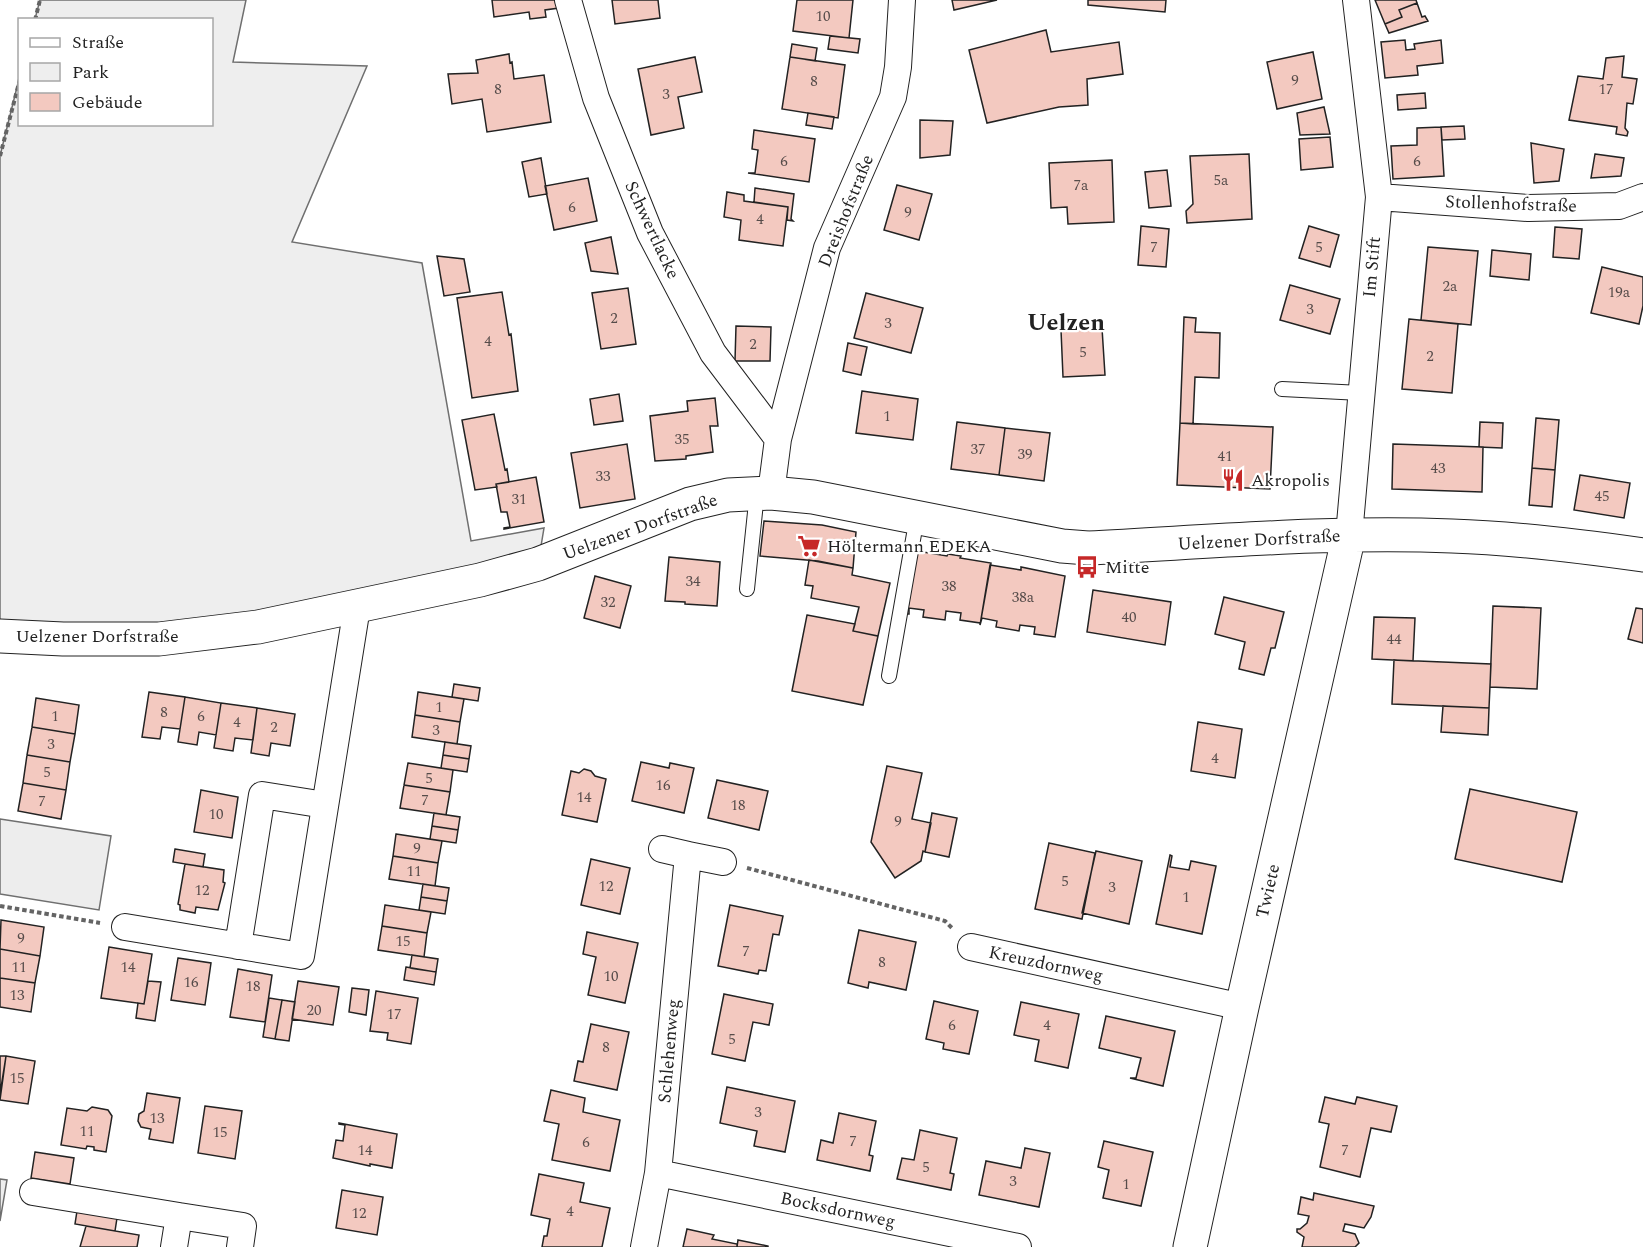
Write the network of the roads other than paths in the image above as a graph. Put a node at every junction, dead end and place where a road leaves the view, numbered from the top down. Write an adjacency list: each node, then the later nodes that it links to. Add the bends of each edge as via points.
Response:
1 (568, 0): 8 (street, Schwertlacke, via 596,98 650,233 713,353)
2 (902, 0): 8 (street, Dreishofstraße, via 893,97 827,248)
3 (1356, 0): 4 (street, Im Stift)
4 (1378, 197): 5 (street, Stollenhofstraße, via 1528,208 1619,206); 7 (street, Im Stift)
5 (1643, 197)
6 (1282, 389): 7 (lane)
7 (1361, 393): 11 (street, Im Stift)
8 (778, 439): 9 (street, Dreishofstraße)
9 (764, 493): 10 (street, Uelzener Dorfstraße, via 813,497); 13 (lane); 14 (street, Uelzener Dorfstraße, via 728,495 690,504 538,564)
10 (916, 517): 11 (street, Uelzener Dorfstraße, via 1088,548); 16 (lane)
11 (1349, 535): 12 (street, Uelzener Dorfstraße, via 1540,541); 24 (street, Twiete)
12 (1643, 555)
13 (747, 589)
14 (357, 607): 15 (street, Uelzener Dorfstraße, via 258,627 159,639); 17 (street)
15 (0, 636)
16 (889, 676)
17 (325, 806): 22 (street, via 301,956); 22 (street, via 262,795)
18 (662, 849): 19 (street)
19 (688, 855): 20 (street); 25 (street, Schlehenweg)
20 (723, 862)
21 (125, 927): 22 (street)
22 (238, 946)
23 (971, 948): 24 (street, Kreuzdornweg)
24 (1242, 1007): 32 (street, Twiete)
25 (658, 1173): 30 (street, Schlehenweg); 31 (street, Bocksdornweg)
26 (33, 1192): 27 (street)
27 (179, 1216): 28 (street); 29 (street, via 243,1226)
28 (174, 1247)
29 (240, 1247)
30 (644, 1247)
31 (1018, 1247)
32 (1190, 1247)

